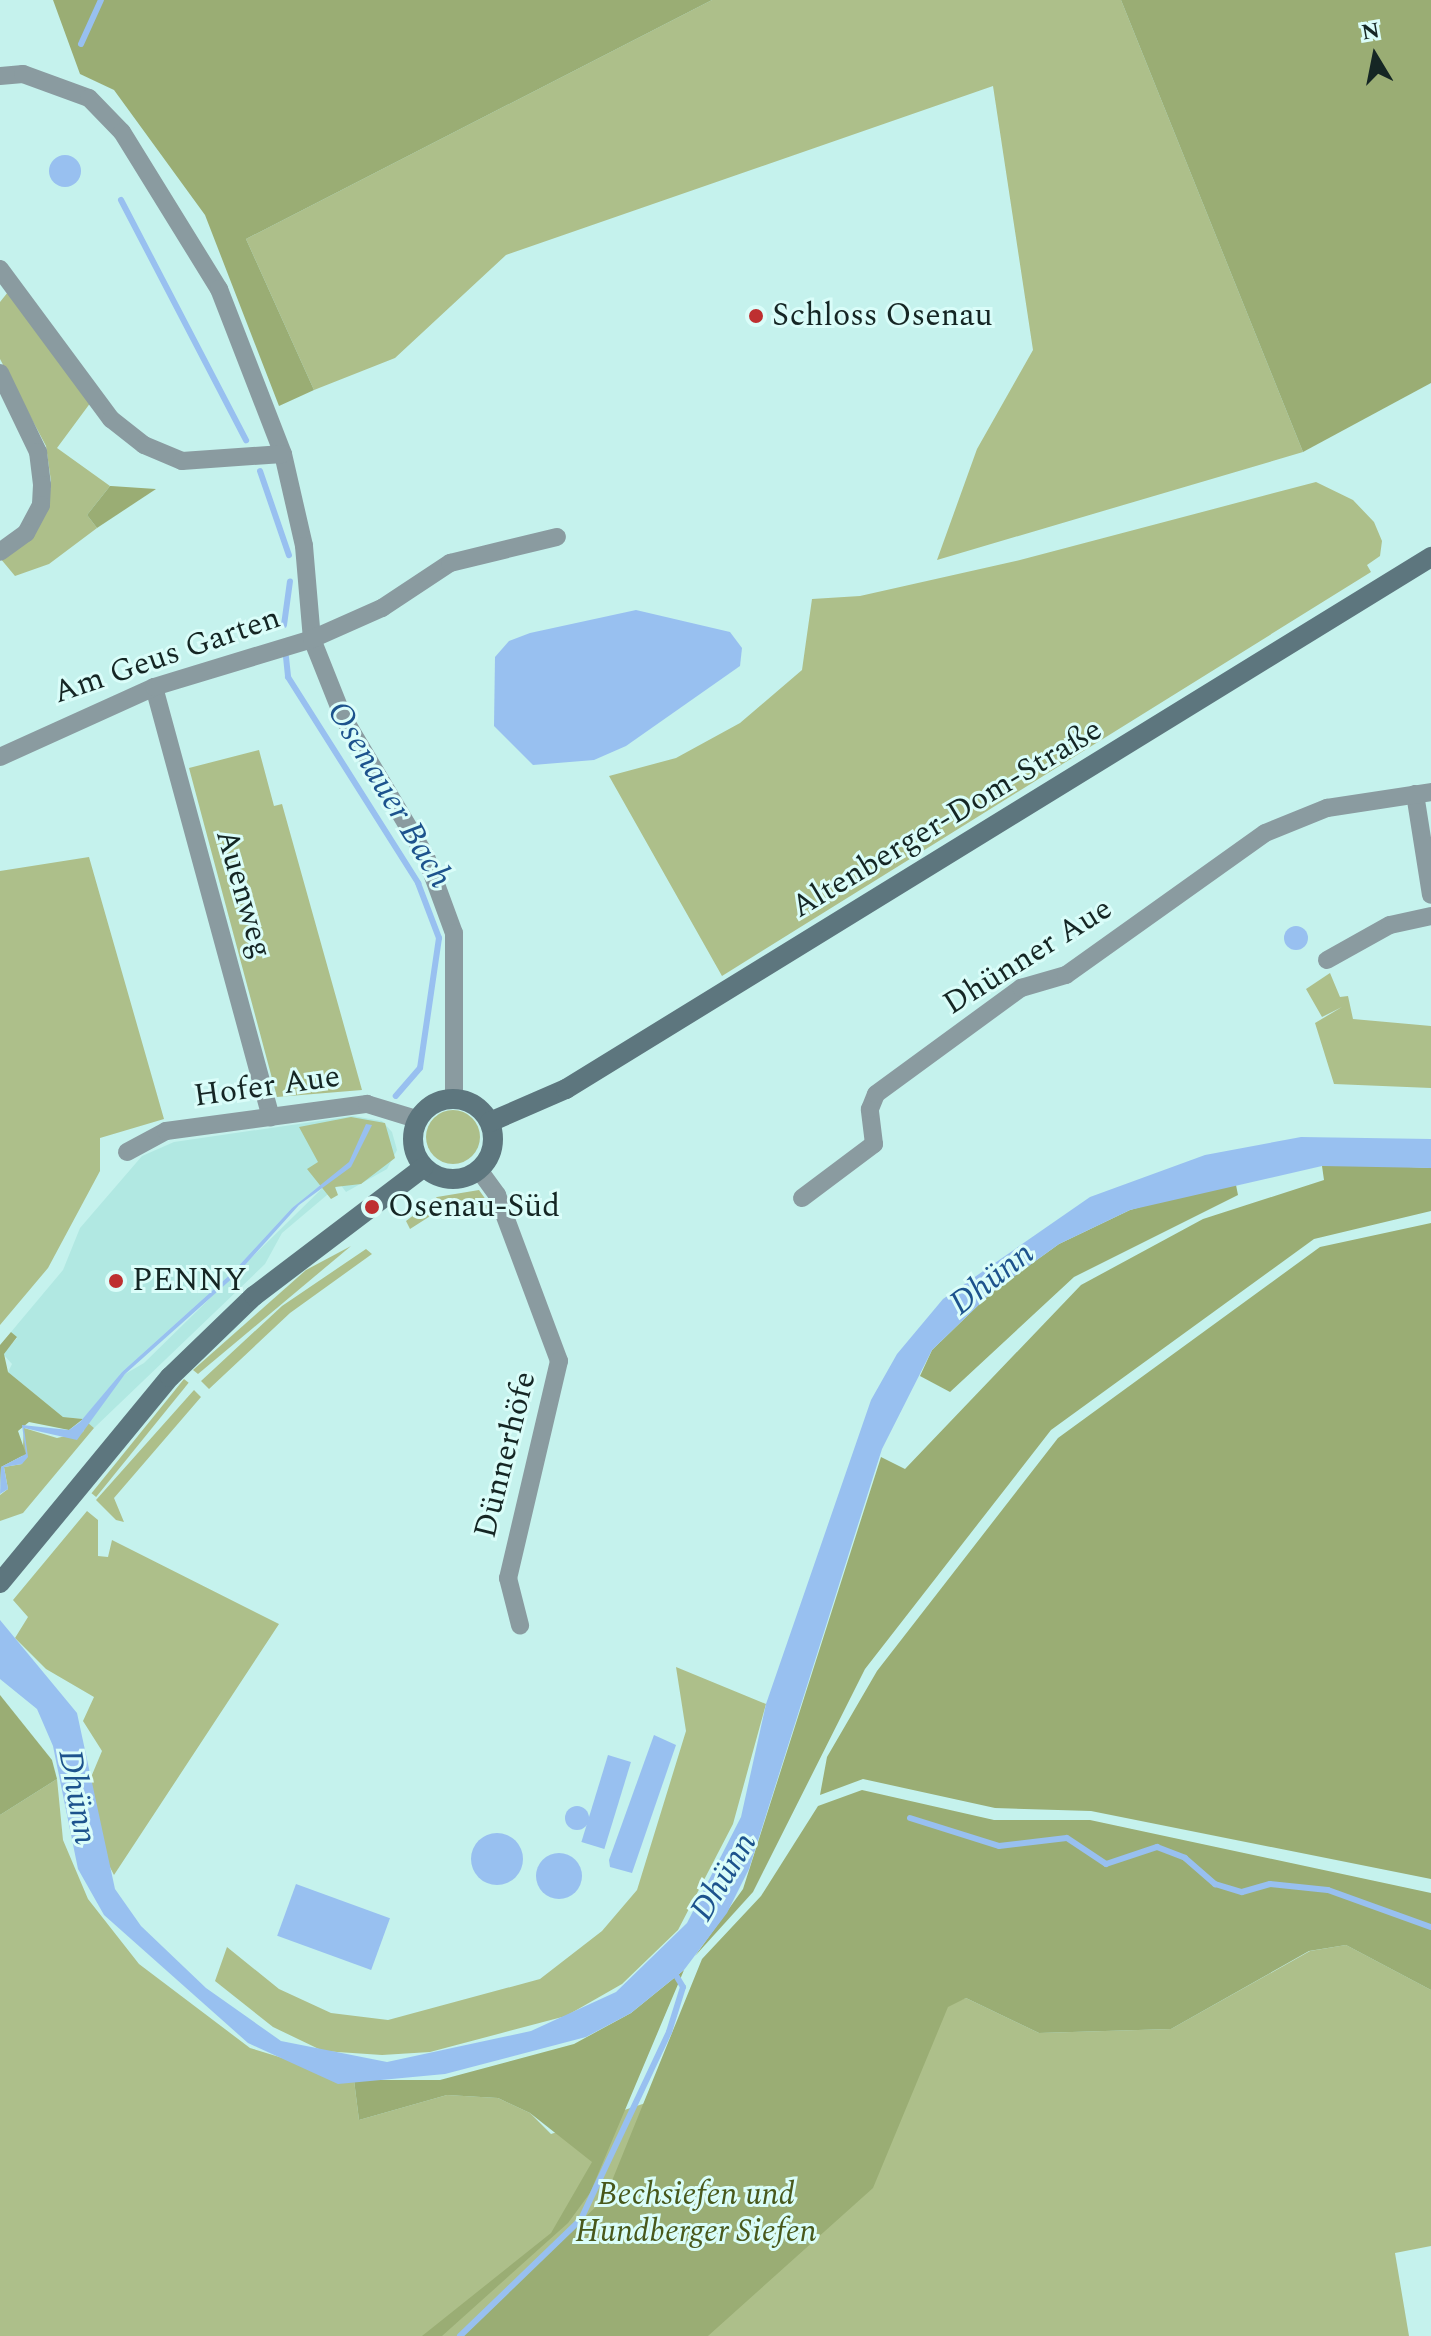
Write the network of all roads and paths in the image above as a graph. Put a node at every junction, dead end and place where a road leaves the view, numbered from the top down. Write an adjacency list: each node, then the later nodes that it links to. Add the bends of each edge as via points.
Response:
1 (0, 76): 4 (street, via 23,74 89,98 122,132 219,289)
2 (0, 269): 4 (street, via 111,419 144,445 182,461)
3 (0, 373): 6 (street, via 38,452 42,485 41,505 26,533)
4 (283, 454): 8 (street, via 304,546)
5 (557, 537): 8 (street, Am Geus Garten, via 450,563 382,608)
6 (0, 552)
7 (1431, 558): 18 (main road, Altenberger-Dom-Straße, via 566,1089)
8 (312, 639): 9 (street, Am Geus Garten); 15 (street, via 343,717 426,857 454,933)
9 (154, 687): 10 (street, Am Geus Garten); 16 (street, Auenweg)
10 (0, 757)
11 (1423, 793): 12 (street); 22 (street, Dhünner Aue, via 1327,808 1265,833 1066,975 1021,988 876,1094 870,1109 874,1144)
12 (1431, 895)
13 (1431, 916): 14 (street, via 1390,925)
14 (1327, 960)
15 (454, 1099): 17 (main road, via 432,1104); 18 (main road, via 473,1104)
16 (271, 1117): 17 (street, Hofer Aue, via 367,1104); 19 (street, Hofer Aue, via 166,1131)
17 (416, 1119): 20 (main road, via 413,1148)
18 (490, 1122): 21 (main road, via 494,1146)
19 (127, 1152)
20 (424, 1167): 21 (main road, via 453,1179); 23 (main road, via 254,1296 170,1377)
21 (479, 1170): 24 (street, Dünnerhöfe, via 497,1195 559,1361 508,1578)
22 (802, 1198)
23 (0, 1583)
24 (520, 1625)

